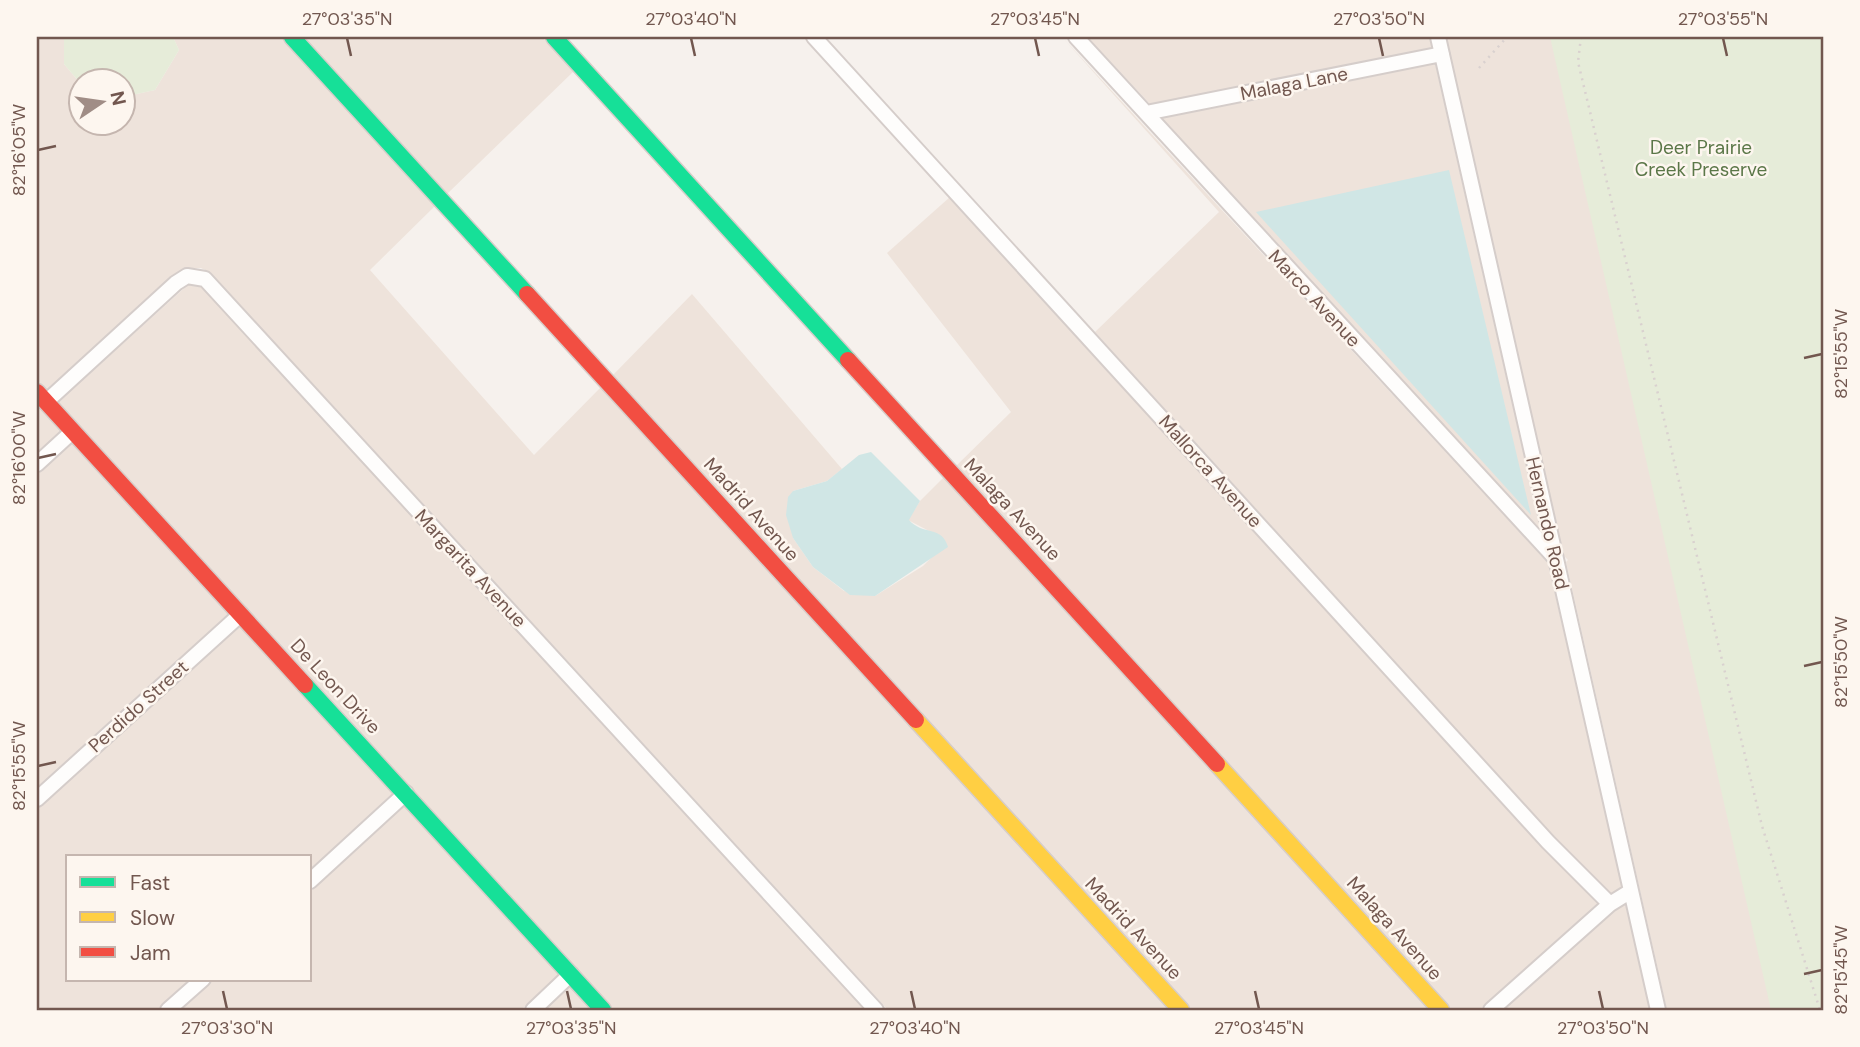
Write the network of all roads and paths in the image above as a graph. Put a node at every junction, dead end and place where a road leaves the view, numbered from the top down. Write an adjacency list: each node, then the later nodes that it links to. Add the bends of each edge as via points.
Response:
1 (292, 37): 27 (street, Madrid Avenue)
2 (554, 37): 28 (street, Malaga Avenue)
3 (814, 37): 20 (street, Mallorca Avenue, via 1548,842)
4 (1076, 37): 10 (street, Marco Avenue)
5 (1438, 37): 8 (street, Hernando Road)
6 (1507, 37): 9 (path)
7 (1581, 37): 31 (path, via 1578,62 1762,825)
8 (1442, 54): 10 (street, Malaga Lane); 14 (street, Hernando Road)
9 (1479, 68)
10 (1146, 113): 14 (street, Marco Avenue)
11 (41, 397): 12 (street, De Leon Drive); 26 (street, Margarita Avenue, via 176,283 187,276 205,279)
12 (73, 431): 13 (street); 15 (street, De Leon Drive)
13 (37, 464)
14 (1556, 559): 19 (street, Hernando Road)
15 (241, 614): 16 (street, De Leon Drive); 17 (street, Perdido Street)
16 (406, 793): 18 (street); 21 (street, De Leon Drive)
17 (37, 799)
18 (312, 879)
19 (1631, 891): 20 (street); 30 (street, Hernando Road)
20 (1610, 904): 29 (street)
21 (570, 974): 24 (street); 25 (street, De Leon Drive)
22 (201, 981): 23 (street)
23 (168, 1010)
24 (533, 1010)
25 (603, 1010)
26 (876, 1010)
27 (1181, 1010)
28 (1441, 1010)
29 (1491, 1010)
30 (1658, 1010)
31 (1820, 1010)

